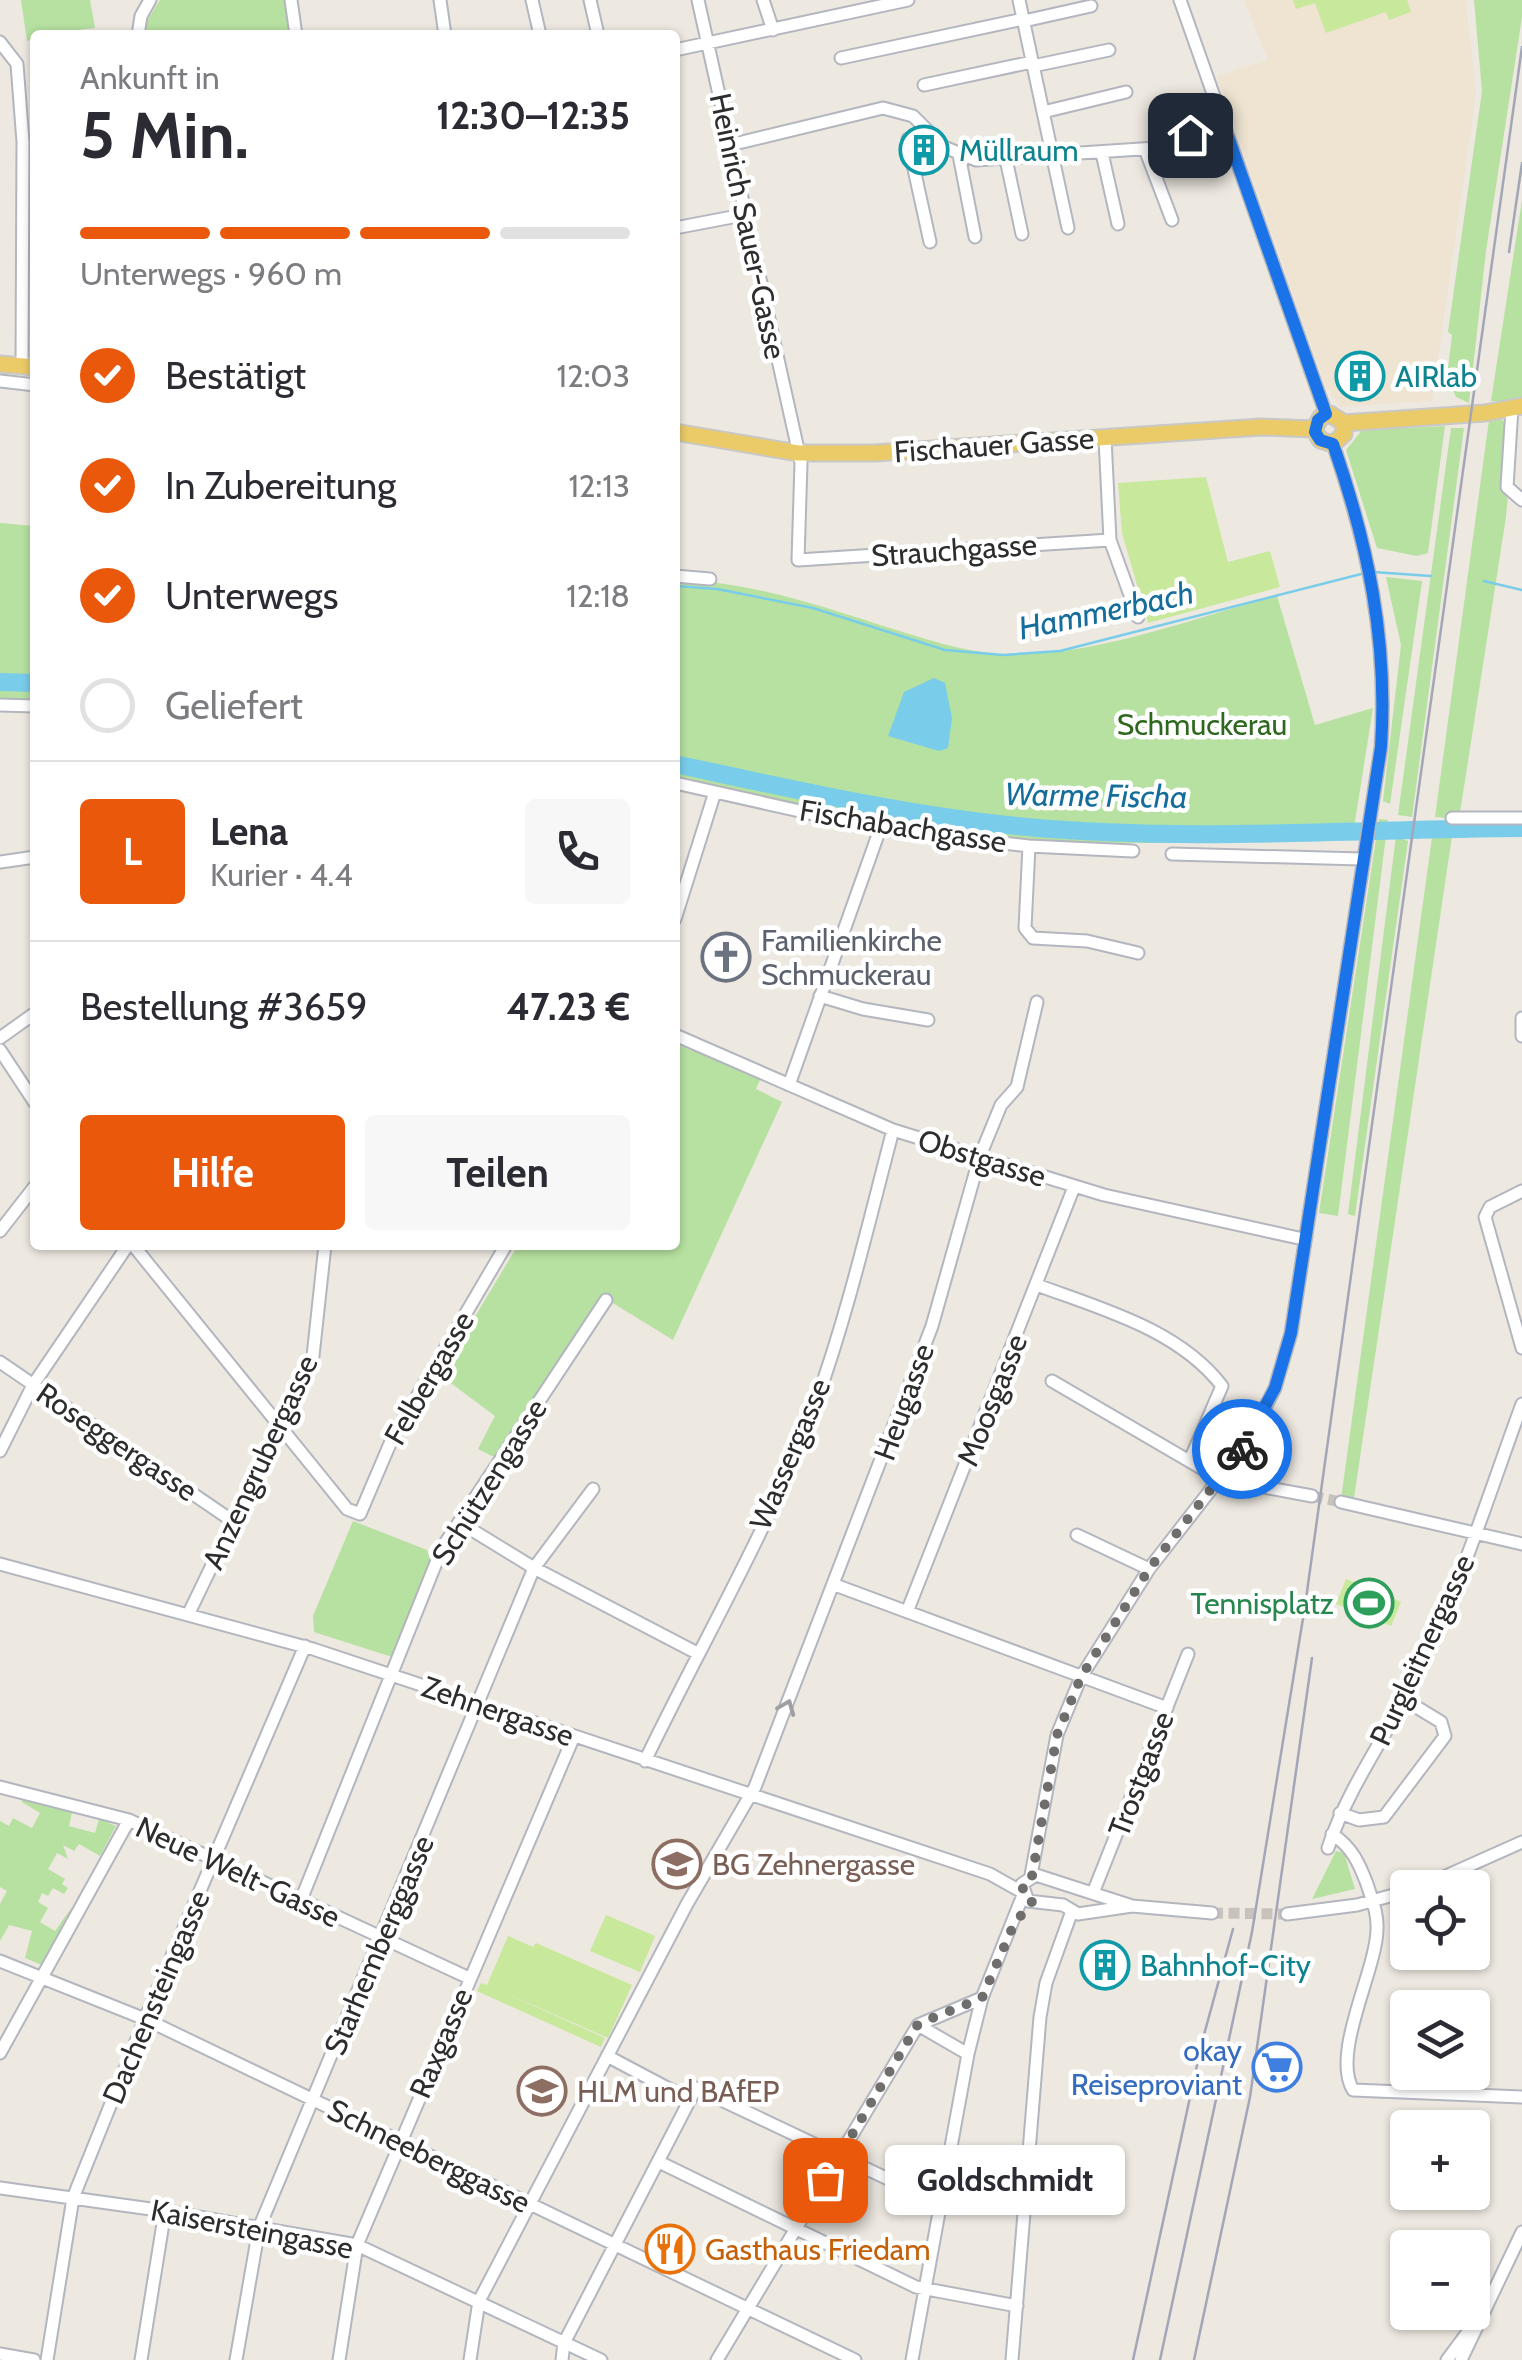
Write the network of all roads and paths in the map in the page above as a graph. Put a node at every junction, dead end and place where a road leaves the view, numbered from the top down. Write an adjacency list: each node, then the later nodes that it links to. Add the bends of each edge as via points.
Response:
1 (150, 0): 13 (street)
2 (292, 0): 14 (street)
3 (440, 0): 15 (street)
4 (532, 0): 16 (street)
5 (590, 0): 17 (street)
6 (698, 0): 20 (street, Heinrich Sauer-Gasse)
7 (763, 0): 18 (street)
8 (908, 0): 18 (street)
9 (1019, 0): 12 (street)
10 (1180, 0): 28 (street)
11 (1090, 6): 12 (street)
12 (1023, 20): 23 (street); 24 (street)
13 (139, 30)
14 (295, 30)
15 (444, 30)
16 (539, 30)
17 (597, 30)
18 (773, 30): 20 (street)
19 (0, 42): 47 (street, via 17,64)
20 (710, 43): 21 (street); 30 (street, Heinrich Sauer-Gasse)
21 (680, 49)
22 (1109, 50): 24 (street)
23 (841, 58)
24 (1032, 64): 25 (street); 27 (street)
25 (924, 85)
26 (1126, 92): 27 (street)
27 (1042, 112): 35 (street)
28 (1223, 123): 32 (street); 51 (street)
29 (908, 139): 37 (street)
30 (730, 145): 31 (street, via 883,108 913,116); 38 (street, Heinrich Sauer-Gasse)
31 (944, 147): 34 (street); 37 (street, via 932,165)
32 (1145, 150): 33 (street); 39 (street)
33 (1102, 153): 35 (street); 40 (street)
34 (959, 155): 36 (street); 44 (street)
35 (1052, 156): 36 (street); 42 (street)
36 (1006, 159): 43 (street)
37 (914, 168): 45 (street)
38 (748, 214): 41 (street); 57 (street, Heinrich Sauer-Gasse)
39 (1172, 220)
40 (1118, 224)
41 (680, 227)
42 (1068, 228)
43 (1022, 234)
44 (974, 237)
45 (930, 242)
46 (0, 364): 47 (main road)
47 (28, 366)
48 (0, 381): 49 (street)
49 (30, 384)
50 (1517, 407): 52 (main road); 58 (street, via 1507,487)
51 (1326, 414): 52 (main road); 53 (main road)
52 (1344, 423): 56 (main road, via 1344,434)
53 (1314, 428): 55 (main road, Fischauer Gasse); 56 (main road, via 1320,440)
54 (680, 433): 57 (main road, Fischauer Gasse)
55 (1105, 438): 57 (main road, Fischauer Gasse); 59 (street)
56 (1333, 444): 75 (street, via 1371,570 1384,703)
57 (798, 453): 60 (street, Heinrich Sauer-Gasse)
58 (1520, 500)
59 (1110, 540): 60 (street, Strauchgasse); 63 (street)
60 (798, 560)
61 (680, 576): 62 (street)
62 (710, 578)
63 (1138, 616)
64 (0, 705): 65 (street)
65 (30, 706)
66 (680, 784): 67 (street, Fischabachgasse)
67 (716, 792): 70 (street, Fischabachgasse); 77 (street)
68 (1452, 818): 69 (street)
69 (1522, 818)
70 (880, 829): 71 (street, Fischabachgasse); 79 (street)
71 (1029, 846): 72 (street, Fischabachgasse); 78 (street, via 1025,928 1033,938)
72 (1133, 851)
73 (1172, 854): 75 (street)
74 (30, 858): 76 (street)
75 (1361, 859): 96 (street)
76 (0, 862)
77 (680, 903)
78 (1138, 953)
79 (820, 996): 83 (street); 88 (street)
80 (1037, 1002): 91 (street, Heugasse, via 1016,1087 1000,1105)
81 (30, 1017): 86 (street)
82 (1522, 1018): 84 (street)
83 (928, 1020)
84 (1522, 1036)
85 (680, 1037): 88 (street, Obstgasse)
86 (0, 1038)
87 (0, 1050): 89 (street)
88 (789, 1084): 90 (street, Obstgasse)
89 (30, 1096)
90 (893, 1130): 91 (street, Obstgasse); 127 (street, Wassergasse, via 815,1404)
91 (980, 1156): 92 (street, Obstgasse); 123 (street, Heugasse, via 932,1326)
92 (1074, 1186): 96 (street, Obstgasse); 101 (street, Moosgasse)
93 (30, 1192): 95 (street)
94 (1522, 1192): 103 (street, via 1490,1207 1484,1218)
95 (0, 1231)
96 (1303, 1239): 111 (street, via 1291,1333 1275,1388)
97 (127, 1250): 106 (street)
98 (134, 1250): 108 (street)
99 (325, 1250): 108 (street, Anzengrubergasse, via 314,1356)
100 (503, 1250): 108 (street, Felbergasse, via 392,1439 360,1514 347,1508)
101 (1037, 1285): 110 (street, via 1144,1325 1208,1368 1222,1386 1220,1399); 124 (street, Moosgasse)
102 (606, 1300): 116 (street, Schützengasse)
103 (1522, 1348)
104 (0, 1362): 106 (street, Roseggergasse)
105 (1052, 1381): 110 (street)
106 (33, 1385): 109 (street); 115 (street, Roseggergasse)
107 (1522, 1404): 117 (street, Purgleitnergasse)
108 (280, 1431): 115 (street, Anzengrubergasse)
109 (0, 1451)
110 (1190, 1460): 111 (street)
111 (1220, 1479): 113 (street); 122 (street)
112 (593, 1490): 121 (street, Starhemberggasse)
113 (1312, 1496)
114 (1340, 1502): 117 (street)
115 (234, 1522): 125 (street, Anzengrubergasse)
116 (460, 1522): 121 (street); 129 (street, Schützengasse, via 442,1548)
117 (1476, 1533): 119 (street); 131 (street, Purgleitnergasse, via 1459,1587)
118 (1077, 1535): 122 (street)
119 (1522, 1544)
120 (0, 1564): 125 (street, Zehnergasse)
121 (534, 1568): 127 (street); 132 (street, Starhemberggasse)
122 (1149, 1569): 130 (street)
123 (835, 1585): 124 (street); 137 (street, Heugasse, one-way to 123)
124 (907, 1612): 130 (street)
125 (188, 1615): 126 (street, Zehnergasse)
126 (305, 1646): 129 (street, Zehnergasse); 143 (street, Dachensteingasse)
127 (697, 1653): 135 (street, Wassergasse)
128 (1188, 1654): 133 (street, Trostgasse)
129 (392, 1674): 132 (street, Zehnergasse); 150 (street, Schützengasse)
130 (1081, 1677): 133 (street); 146 (street, via 1057,1735)
131 (1405, 1700): 138 (street, Purgleitnergasse); 138 (street, via 1441,1722 1445,1736 1384,1817 1360,1820)
132 (480, 1704): 134 (street, Zehnergasse); 157 (street, Starhemberggasse)
133 (1167, 1708): 147 (street, Trostgasse)
134 (574, 1736): 135 (street, Zehnergasse); 161 (street, Raxgasse)
135 (645, 1760): 137 (street, Zehnergasse)
136 (0, 1787): 139 (street, Neue Welt-Gasse)
137 (748, 1796): 145 (street, Zehnergasse); 167 (street, Heugasse)
138 (1340, 1813): 140 (street, Purgleitnergasse)
139 (128, 1820): 143 (street, Neue Welt-Gasse); 160 (street)
140 (1332, 1834): 142 (street, Purgleitnergasse); 151 (street, via 1360,1863)
141 (1522, 1842): 144 (street)
142 (1328, 1848)
143 (214, 1859): 150 (street, Neue Welt-Gasse); 163 (street, Dachensteingasse)
144 (1459, 1870)
145 (990, 1874): 146 (street, Zehnergasse); 148 (street, Zehnergasse)
146 (1029, 1877): 147 (street, Zehnergasse); 148 (street)
147 (1093, 1894): 152 (street); 154 (street, Trostgasse)
148 (1026, 1896): 153 (street, Zehnergasse); 162 (street)
149 (1390, 1896): 151 (street)
150 (302, 1900): 157 (street, Neue Welt-Gasse)
151 (1373, 1901): 156 (street); 169 (street, via 1376,1945 1357,2008 1349,2083 1362,2092)
152 (1132, 1906): 154 (street); 155 (street)
153 (1072, 1910): 154 (street, Zehnergasse); 158 (street)
154 (1088, 1913): 158 (street)
155 (1212, 1913)
156 (1287, 1914)
157 (382, 1938): 161 (street, Neue Welt-Gasse); 170 (street, Starhemberggasse)
158 (1064, 1938): 187 (street, via 1043,1994)
159 (0, 1961): 160 (street, Schneeberggasse)
160 (41, 1978): 163 (street, Schneeberggasse); 165 (street)
161 (469, 1978): 171 (street, Raxgasse)
162 (982, 1998): 164 (street); 166 (street)
163 (144, 2020): 170 (street, Schneeberggasse); 175 (street, Dachensteingasse)
164 (918, 2024): 166 (street); 172 (street)
165 (0, 2053)
166 (968, 2054): 177 (street)
167 (606, 2056): 168 (street); 176 (street, Heugasse)
168 (693, 2094): 172 (street); 173 (street)
169 (1522, 2097)
170 (314, 2100): 171 (street, Schneeberggasse); 179 (street, Starhemberggasse)
171 (400, 2140): 176 (street, Schneeberggasse); 182 (street, Raxgasse)
172 (840, 2157): 177 (street); 180 (street)
173 (659, 2162): 180 (street); 183 (street)
174 (0, 2188): 175 (street, Kaisersteingasse)
175 (74, 2198): 178 (street, Kaisersteingasse); 194 (street, Dachensteingasse)
176 (530, 2205): 183 (street, Schneeberggasse); 185 (street, Heugasse)
177 (943, 2205): 184 (street)
178 (165, 2210): 179 (street, Kaisersteingasse); 195 (street)
179 (260, 2228): 182 (street, Kaisersteingasse); 196 (street, Starhemberggasse)
180 (795, 2228): 184 (street); 188 (street)
181 (1522, 2232): 186 (street)
182 (357, 2246): 185 (street, Kaisersteingasse); 197 (street, Raxgasse)
183 (617, 2246): 188 (street, Schneeberggasse); 191 (street)
184 (927, 2290): 187 (street); 203 (street)
185 (479, 2300): 191 (street, Kaisersteingasse); 198 (street, Heugasse)
186 (1490, 2300)
187 (1018, 2306): 204 (street)
188 (747, 2308): 201 (street); 202 (street, Schneeberggasse)
189 (1466, 2330): 205 (street)
190 (1476, 2330): 206 (street)
191 (564, 2343): 199 (street); 200 (street, Kaisersteingasse)
192 (0, 2354): 193 (street)
193 (34, 2360)
194 (48, 2360)
195 (141, 2360)
196 (236, 2360)
197 (339, 2360)
198 (470, 2360)
199 (562, 2360)
200 (601, 2360)
201 (718, 2360)
202 (855, 2360)
203 (912, 2360)
204 (1012, 2360)
205 (1446, 2360)
206 (1461, 2360)

